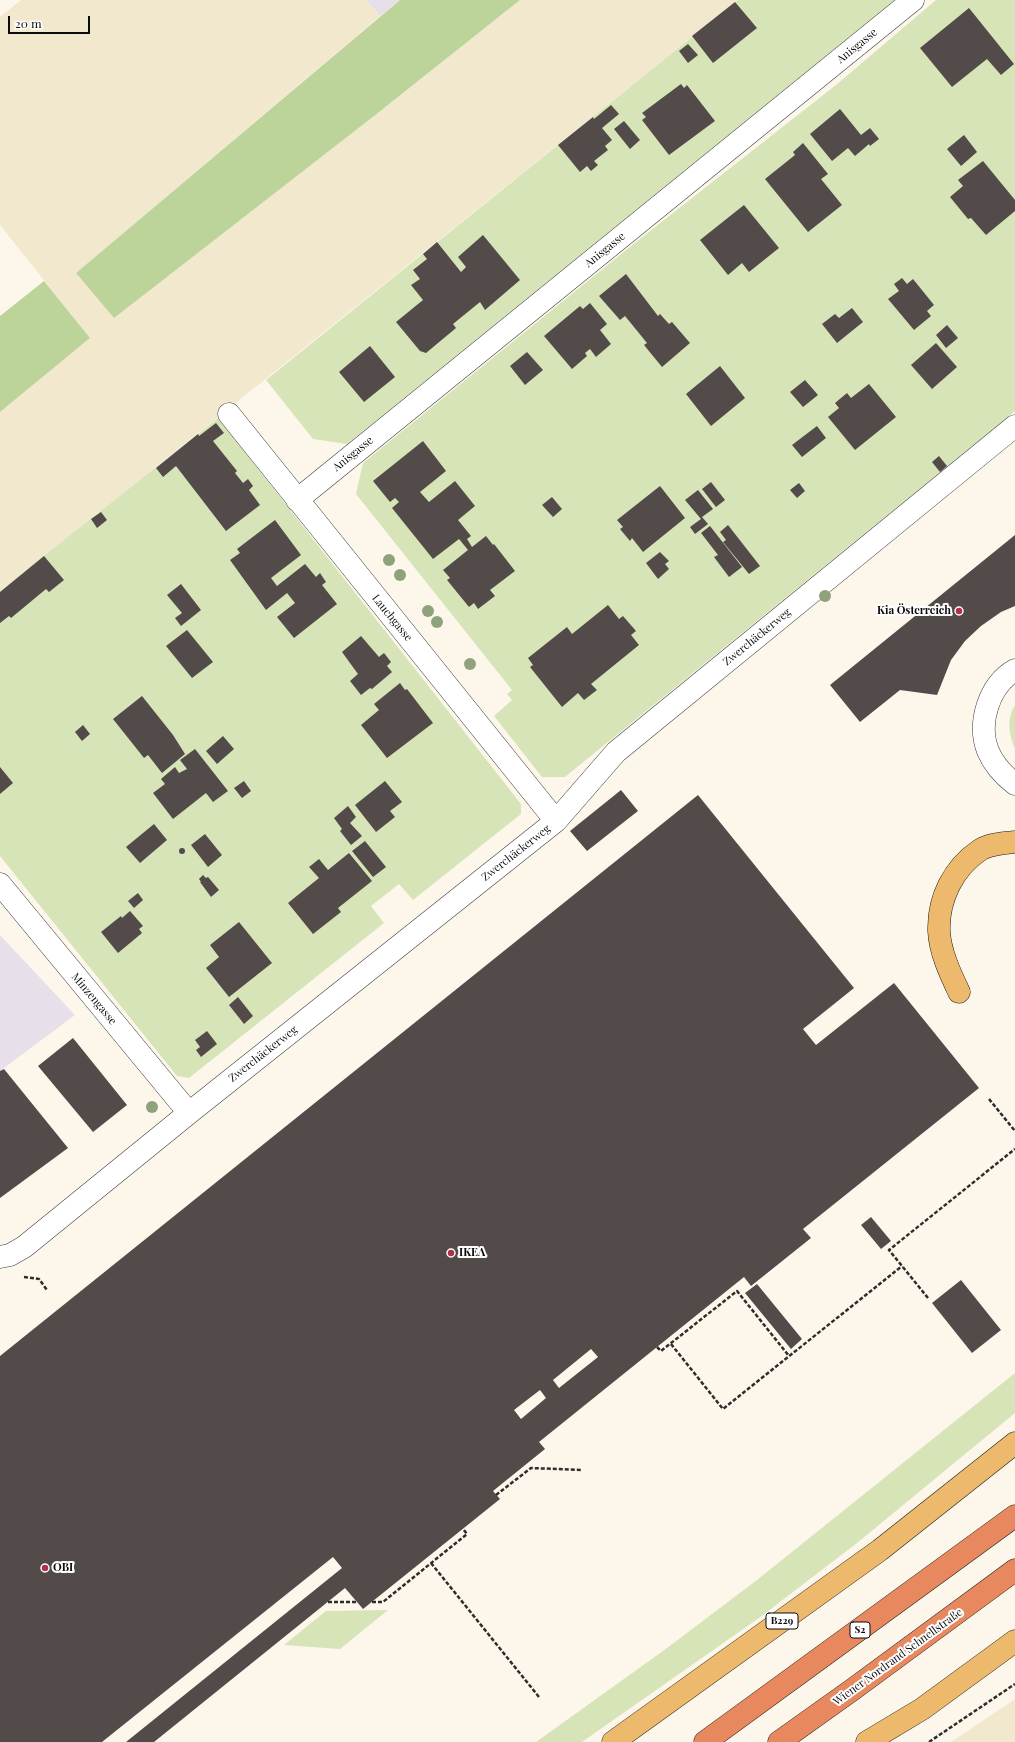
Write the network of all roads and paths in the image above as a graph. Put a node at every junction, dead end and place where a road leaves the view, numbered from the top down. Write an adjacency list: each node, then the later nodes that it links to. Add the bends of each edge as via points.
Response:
1 (913, 0): 4 (street, Anisgasse)
2 (228, 414): 4 (street, Lauchgasse)
3 (1015, 426): 7 (street, Zwerchäckerweg, via 616,752)
4 (297, 500): 7 (street, Lauchgasse)
5 (1015, 670): 6 (street, via 1000,683 990,698 985,715 984,733 995,764)
6 (1015, 784)
7 (556, 821): 12 (street, Zwerchäckerweg)
8 (1015, 842): 10 (main road, via 980,850 958,869 943,897 939,931 945,959)
9 (0, 884): 12 (street, Minzengasse)
10 (959, 992)
11 (989, 1099): 13 (path)
12 (188, 1113): 15 (street, Zwerchäckerweg, via 24,1247)
13 (1015, 1131)
14 (1015, 1149): 16 (path, via 889,1250)
15 (0, 1257)
16 (902, 1266): 19 (path); 22 (path)
17 (18, 1276): 18 (path, via 38,1279)
18 (47, 1290)
19 (928, 1298)
20 (671, 1344): 21 (path, via 661,1351); 22 (path, via 737,1291); 22 (path, via 723,1409)
21 (658, 1347)
22 (789, 1356)
23 (1015, 1443): 36 (main road, B229, via 880,1550)
24 (582, 1470): 25 (path, via 531,1468)
25 (496, 1495)
26 (1015, 1516): 37 (highway, S2)
27 (463, 1529): 28 (path, via 467,1534)
28 (431, 1563): 32 (path, via 383,1602); 35 (path)
29 (1015, 1570): 38 (highway, Wiener Nordrand Schnellstraße)
30 (328, 1602): 31 (path)
31 (357, 1602)
32 (372, 1602)
33 (1015, 1641): 39 (main road, via 922,1709)
34 (1015, 1684): 40 (path)
35 (539, 1697)
36 (613, 1742)
37 (705, 1742)
38 (779, 1742)
39 (867, 1742)
40 (929, 1742)

